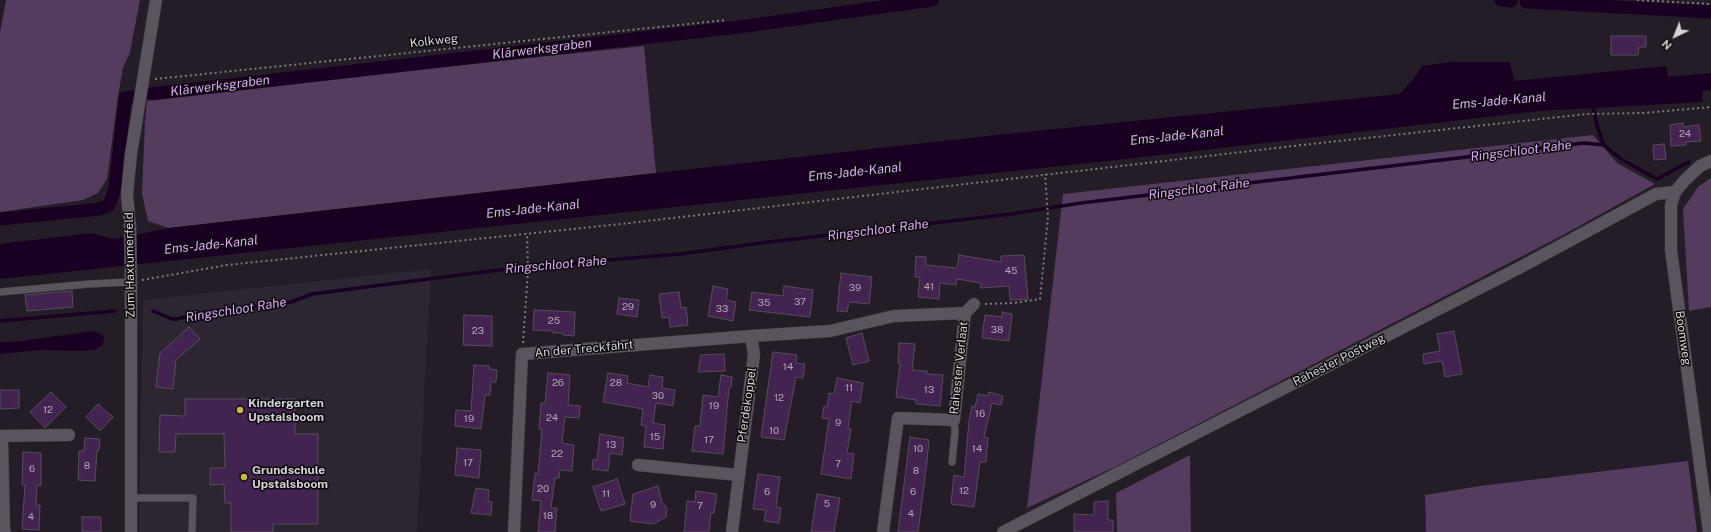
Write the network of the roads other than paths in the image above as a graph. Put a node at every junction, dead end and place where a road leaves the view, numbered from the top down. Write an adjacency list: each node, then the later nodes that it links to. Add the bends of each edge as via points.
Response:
1 (156, 0): 4 (street, Zum Haxtumerfeld, via 142,80 127,194)
2 (1711, 161): 3 (street, Boomweg, via 1700,166)
3 (1675, 192): 22 (street, Rahester Postweg, via 1656,194 1512,271); 23 (street, Boomweg, via 1670,205 1671,250)
4 (131, 282): 5 (lane); 15 (street, Zum Haxtumerfeld)
5 (0, 292)
6 (974, 304): 7 (street, Rahester Verlaat)
7 (965, 313): 8 (street, Rahester Verlaat, via 894,316 830,331); 9 (street, Rahester Verlaat)
8 (751, 336): 14 (street, Pferdekoppel, via 754,354); 19 (street, An der Treckfahrt, via 522,354)
9 (954, 420): 12 (lane); 21 (street, Rahester Verlaat, via 898,418)
10 (69, 435): 11 (street)
11 (1, 436): 16 (street)
12 (952, 462)
13 (638, 465): 14 (street)
14 (738, 475): 20 (street, Pferdekoppel)
15 (132, 498): 17 (street, Zum Haxtumerfeld); 18 (lane, via 193,498)
16 (5, 532)
17 (131, 532)
18 (192, 532)
19 (514, 532)
20 (732, 532)
21 (883, 532)
22 (1003, 532)
23 (1709, 532)

